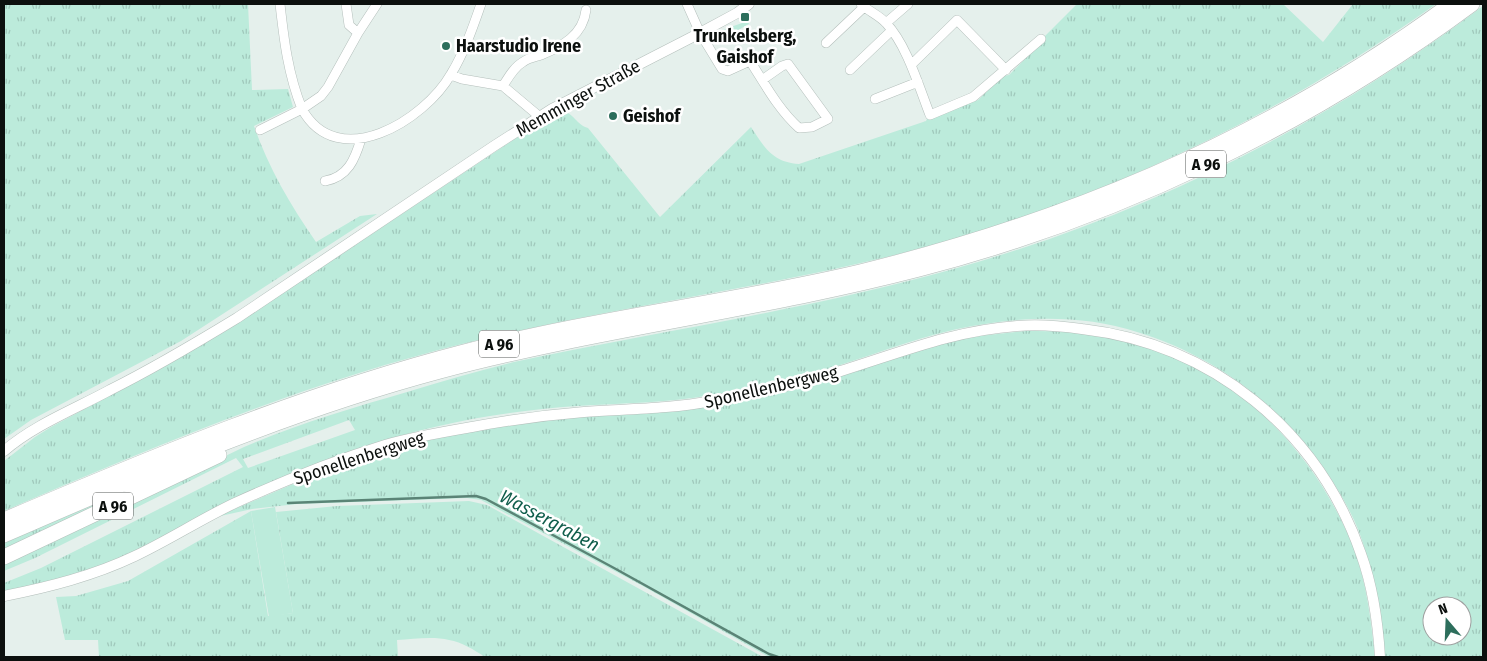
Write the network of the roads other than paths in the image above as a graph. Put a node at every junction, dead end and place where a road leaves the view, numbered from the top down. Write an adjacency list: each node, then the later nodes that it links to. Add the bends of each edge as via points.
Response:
1 (280, 4): 25 (street, via 287,60)
2 (346, 4): 13 (street, via 349,25)
3 (377, 4): 13 (street)
4 (481, 4): 20 (street)
5 (687, 4): 14 (street)
6 (749, 4): 14 (street, Memminger Straße)
7 (908, 4): 12 (street)
8 (1451, 4): 32 (highway, A 96, via 1370,59 1261,123 1084,204 971,242 860,272 560,330 399,370 318,395 179,446)
9 (1472, 4): 30 (highway, A 96, via 1383,66 1268,133 1162,184 1029,236 933,266 829,291 484,360 368,392)
10 (862, 6): 12 (street); 16 (street)
11 (586, 10): 23 (street, via 585,20 577,33 554,49 522,62)
12 (888, 27): 17 (street); 18 (street)
13 (358, 33): 25 (street, via 328,87)
14 (700, 33): 21 (street, via 722,69 728,71 750,61); 26 (street, Memminger Straße)
15 (1041, 39): 19 (street)
16 (826, 43)
17 (911, 65): 19 (street, via 957,20); 22 (street)
18 (850, 70)
19 (1006, 70): 22 (street, via 973,97 930,115)
20 (451, 75): 23 (street); 28 (street, via 427,104 405,121)
21 (762, 80): 21 (street, via 785,115 799,128 812,128 828,119 788,64)
22 (918, 82): 24 (street)
23 (503, 86): 26 (street)
24 (874, 98)
25 (302, 109): 27 (street); 28 (street, via 310,121 326,133 346,139)
26 (540, 117): 31 (street, Memminger Straße, via 281,290 125,383 42,426)
27 (260, 130)
28 (361, 139): 29 (street, via 348,170 338,178)
29 (325, 181)
30 (278, 422): 33 (highway, A 96); 34 (highway, A 96, via 206,461)
31 (4, 451)
32 (4, 520)
33 (4, 535)
34 (4, 558)
35 (4, 596): 36 (street, Sponellenbergweg, via 105,569 239,502 312,472 406,440 512,420 710,402 827,375 955,335 1021,325 1047,326 1113,333 1161,346 1230,382 1274,419 1318,471 1352,532 1374,601)
36 (1380, 657)

